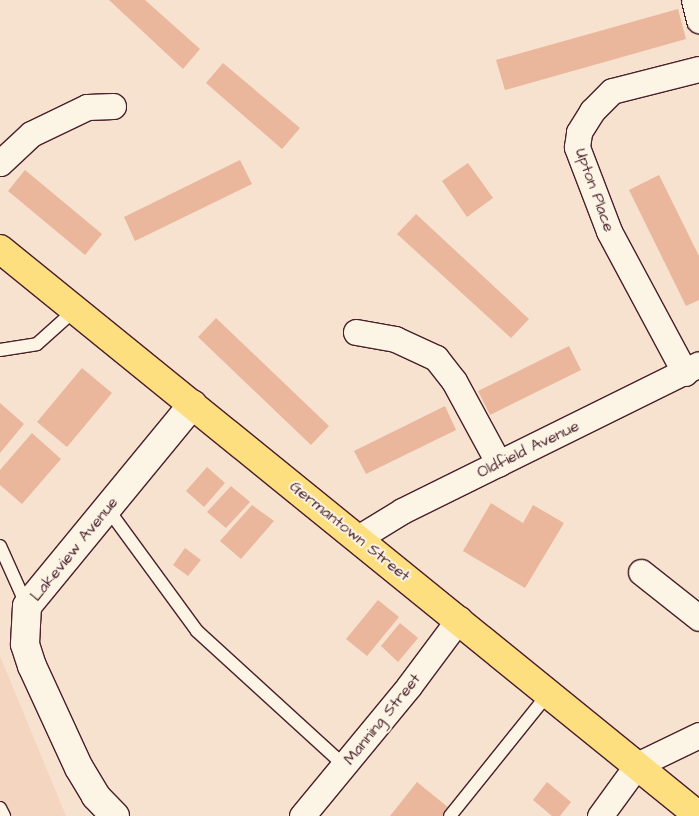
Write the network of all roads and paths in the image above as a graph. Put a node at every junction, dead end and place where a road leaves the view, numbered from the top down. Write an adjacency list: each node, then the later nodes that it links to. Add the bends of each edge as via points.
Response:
1 (694, 0): 2 (street)
2 (699, 20)
3 (699, 69): 10 (street, Upton Place, via 612,91 592,111 579,132 577,147 609,231)
4 (113, 106): 5 (street, via 87,106 31,134)
5 (0, 163)
6 (0, 249): 7 (main road, Germantown Street)
7 (76, 309): 9 (lane, via 37,344); 11 (main road, Germantown Street)
8 (356, 332): 12 (street, via 395,339 436,358 454,380)
9 (0, 350)
10 (692, 368): 12 (street, Oldfield Avenue)
11 (193, 404): 13 (street, Lakeview Avenue); 14 (main road, Germantown Street)
12 (499, 464): 14 (street, Oldfield Avenue, via 402,511)
13 (106, 508): 17 (street, Lakeview Avenue); 22 (lane, via 197,630)
14 (358, 538): 19 (main road, Germantown Street)
15 (0, 546): 17 (lane)
16 (641, 572): 18 (street)
17 (27, 606): 26 (street, Lakeview Avenue, via 24,644 32,666 79,768 96,796)
18 (699, 618)
19 (459, 620): 20 (main road, Germantown Street); 22 (street, Manning Street)
20 (549, 693): 23 (main road, Germantown Street); 28 (lane)
21 (699, 735): 23 (street)
22 (344, 765): 27 (street, Manning Street)
23 (637, 765): 29 (street); 30 (main road, Germantown Street)
24 (0, 808): 25 (lane)
25 (4, 816)
26 (115, 816)
27 (302, 816)
28 (450, 816)
29 (600, 816)
30 (699, 816)

